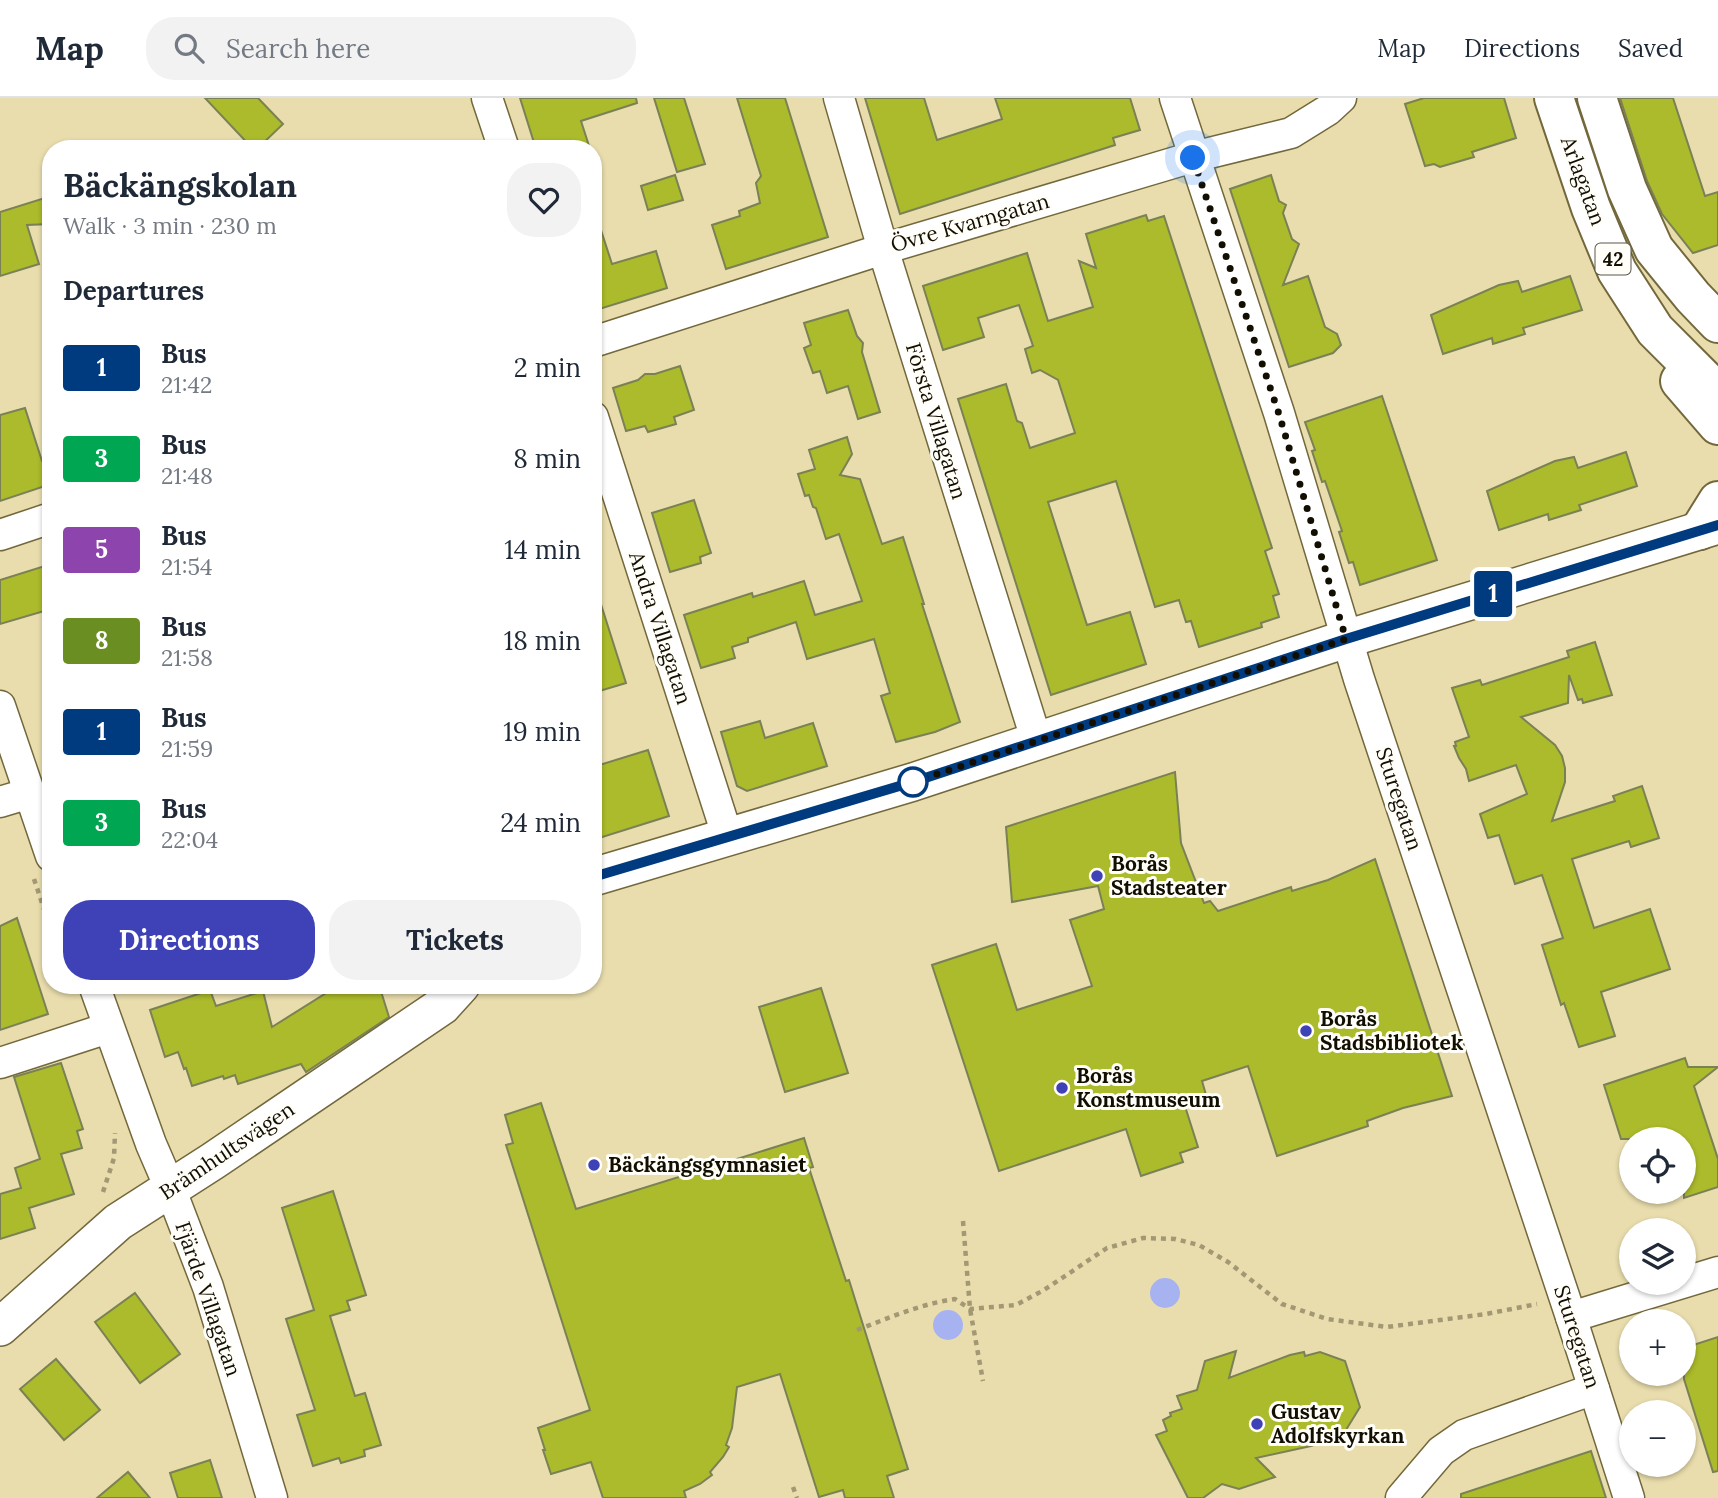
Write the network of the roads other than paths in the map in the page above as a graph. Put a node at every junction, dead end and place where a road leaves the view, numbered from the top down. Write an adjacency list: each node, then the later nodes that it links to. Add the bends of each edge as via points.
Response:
1 (487, 98): 7 (street)
2 (839, 98): 9 (street, Första Villagatan)
3 (1175, 98): 8 (street, Sturegatan)
4 (1341, 98): 8 (street, Övre Kvarngatan, via 1291,133)
5 (1554, 98): 12 (main road, Arlagatan / 42, via 1617,271)
6 (1597, 98): 10 (main road, Arlagatan / 42, via 1627,189 1654,249)
7 (501, 140)
8 (1193, 158): 9 (street, Övre Kvarngatan); 19 (street, Sturegatan, via 1279,414)
9 (883, 249): 11 (street, Övre Kvarngatan); 21 (street, Första Villagatan)
10 (1718, 323)
11 (602, 339)
12 (1668, 343): 13 (main road, Arlagatan / 42); 14 (main road, via 1678,378)
13 (1718, 393)
14 (1718, 425)
15 (602, 445): 25 (street, Andra Villagatan)
16 (1712, 519): 19 (street)
17 (42, 521): 18 (street)
18 (0, 535)
19 (1346, 639): 21 (street); 33 (street, Sturegatan)
20 (0, 706): 22 (street)
21 (1037, 742): 25 (street)
22 (30, 793): 23 (street); 24 (street)
23 (0, 802)
24 (42, 829)
25 (728, 838): 26 (street)
26 (602, 874)
27 (97, 994): 29 (street, Fjärde Villagatan)
28 (453, 994): 31 (street, Brämhultsvägen, via 442,1006)
29 (108, 1028): 30 (street); 31 (street, Fjärde Villagatan)
30 (0, 1063)
31 (170, 1188): 34 (street, Brämhultsvägen, via 118,1222); 36 (street, Fjärde Villagatan, via 208,1287)
32 (1718, 1272): 33 (street)
33 (1568, 1308): 35 (street, Sturegatan)
34 (0, 1326)
35 (1594, 1389): 37 (street, via 1464,1435 1441,1451); 38 (street, Sturegatan)
36 (272, 1498)
37 (1401, 1498)
38 (1629, 1498)

